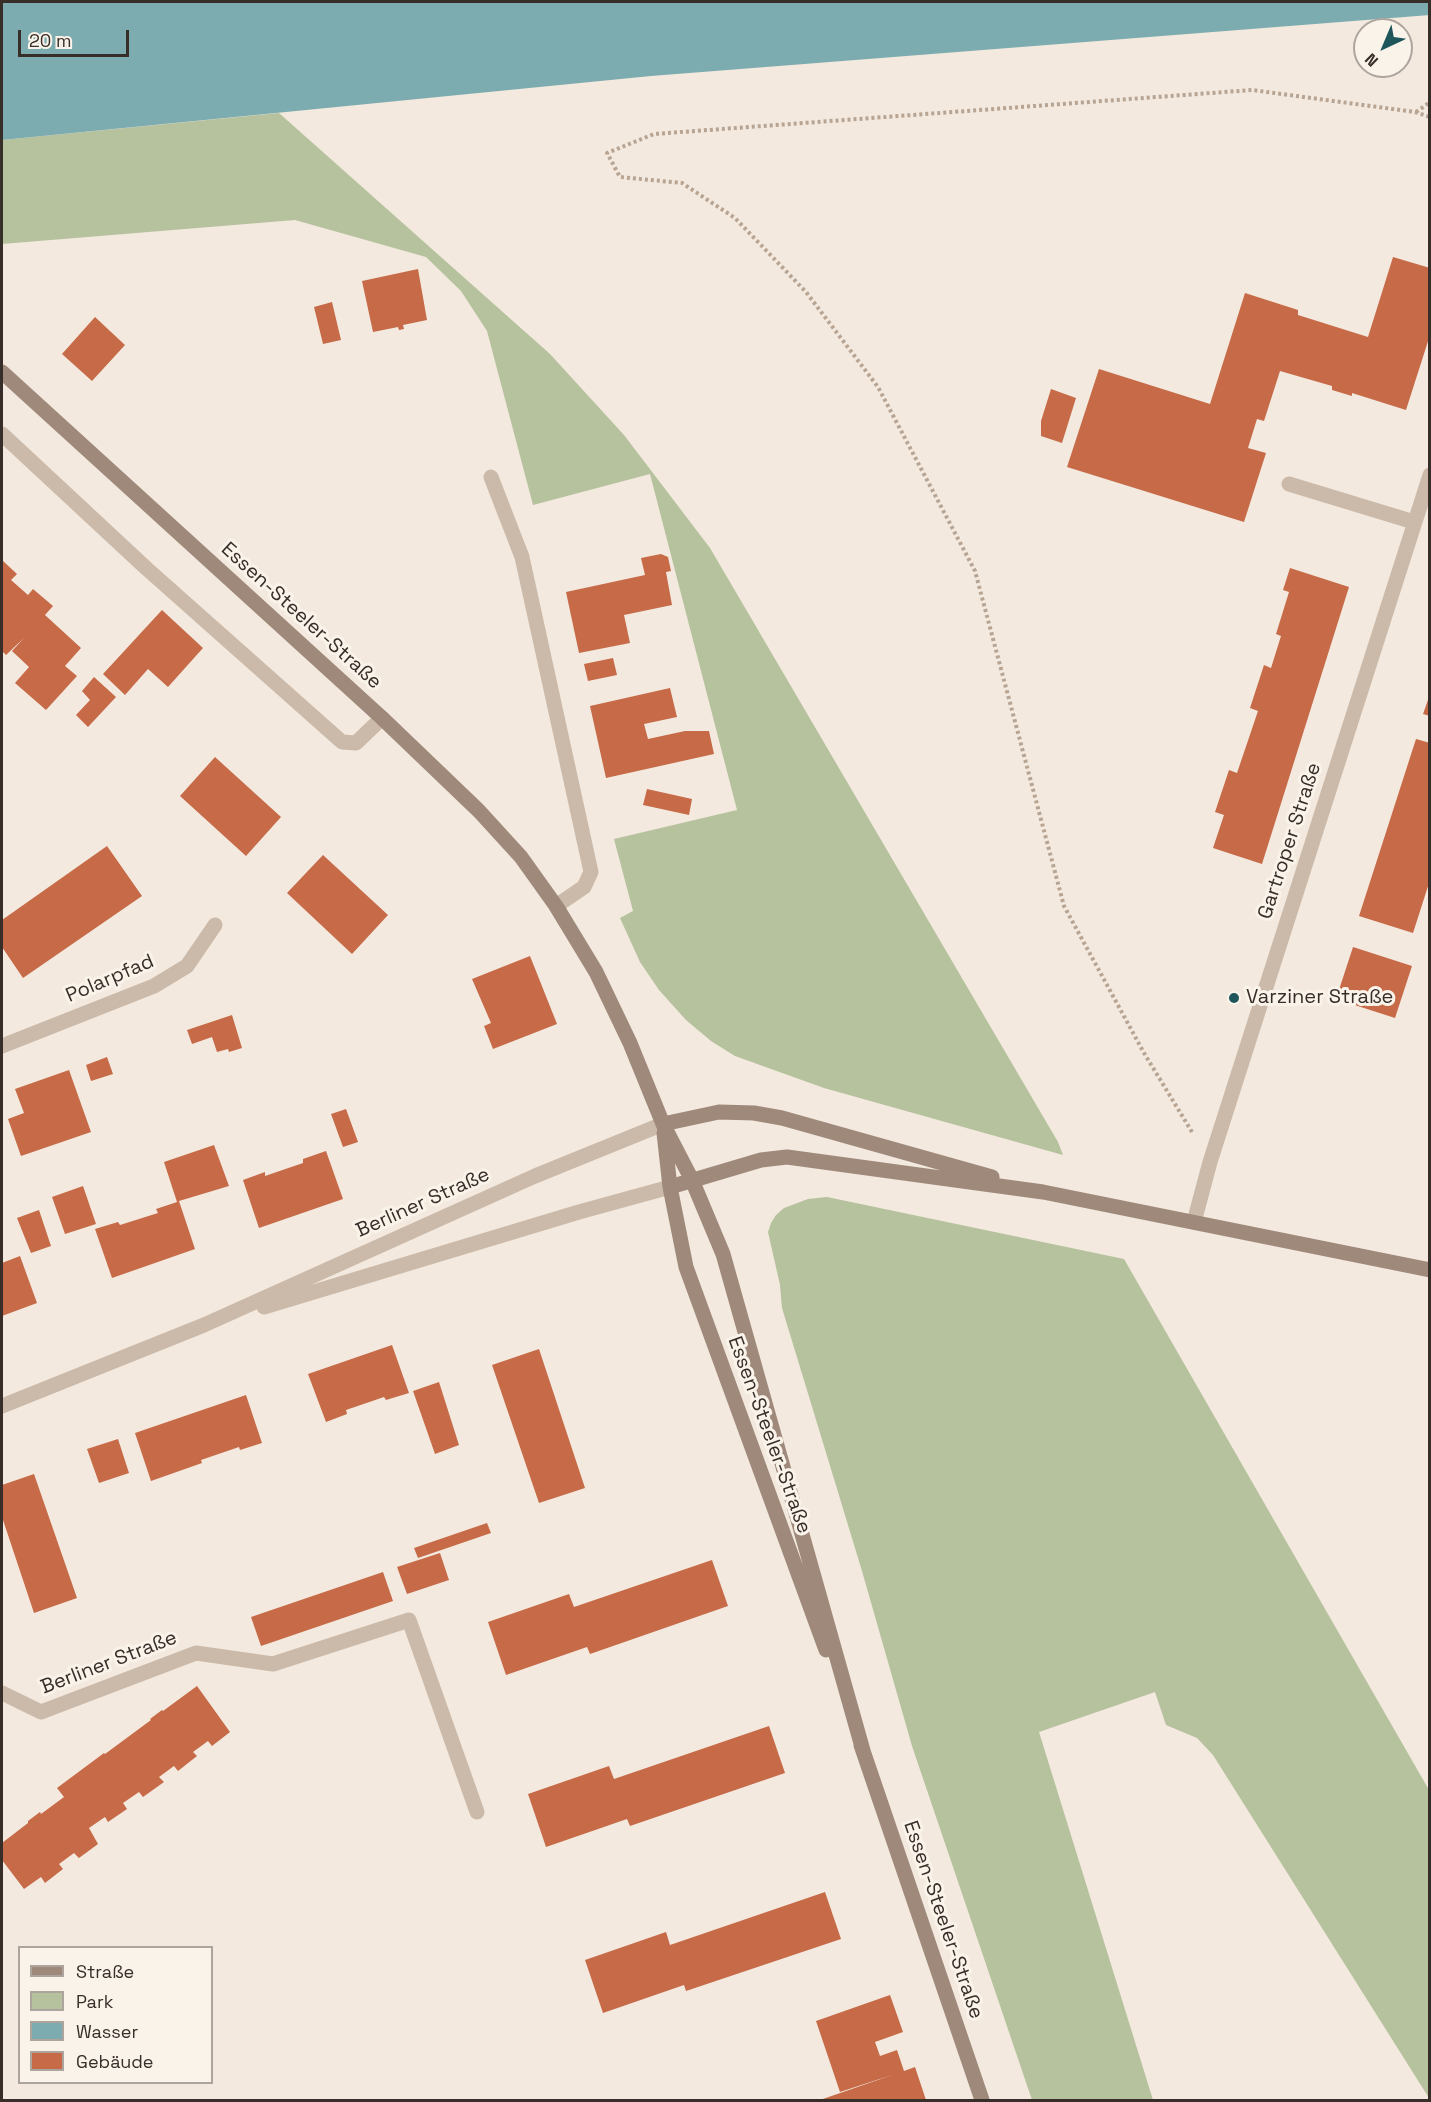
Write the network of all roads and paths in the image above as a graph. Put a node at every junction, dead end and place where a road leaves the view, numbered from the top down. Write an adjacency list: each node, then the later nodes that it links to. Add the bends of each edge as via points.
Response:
1 (1430, 102): 2 (path)
2 (1415, 112): 3 (path); 15 (path, via 1252,90 654,134 608,153 620,177 682,183 735,218 806,292 878,387 975,571 1064,906 1144,1053)
3 (1430, 117)
4 (2, 372): 10 (main road, Essen-Steeler-Straße)
5 (2, 434): 10 (street, via 342,742 356,743)
6 (1430, 475): 9 (street, Gartroper Straße)
7 (491, 477): 11 (street, via 522,557 591,872 584,886)
8 (1289, 484): 9 (street)
9 (1414, 522): 15 (street, Gartroper Straße)
10 (382, 718): 11 (main road, Essen-Steeler-Straße, via 479,811 521,857)
11 (556, 906): 14 (main road, Essen-Steeler-Straße, via 596,972)
12 (215, 925): 13 (street, Polarpfad, via 187,966 154,986)
13 (2, 1046)
14 (663, 1124): 16 (main road, Essen-Steeler-Straße); 17 (main road, Essen-Steeler-Straße); 18 (main road, via 719,1112 782,1118); 21 (street, Berliner Straße, via 535,1176)
15 (1210, 1162): 19 (street, Gartroper Straße)
16 (692, 1180): 17 (main road); 18 (main road, via 761,1160 787,1157); 24 (main road, Essen-Steeler-Straße, via 732,1284)
17 (669, 1186): 21 (street, Berliner Straße); 24 (main road, Essen-Steeler-Straße, via 697,1301)
18 (1043, 1192): 19 (main road)
19 (1194, 1222): 20 (main road)
20 (1430, 1270)
21 (204, 1325): 22 (street, Berliner Straße)
22 (2, 1406)
23 (2, 1693): 25 (street, Berliner Straße, via 41,1712 196,1653 273,1664 408,1620)
24 (864, 1754): 26 (main road, Essen-Steeler-Straße)
25 (477, 1812)
26 (982, 2100)

